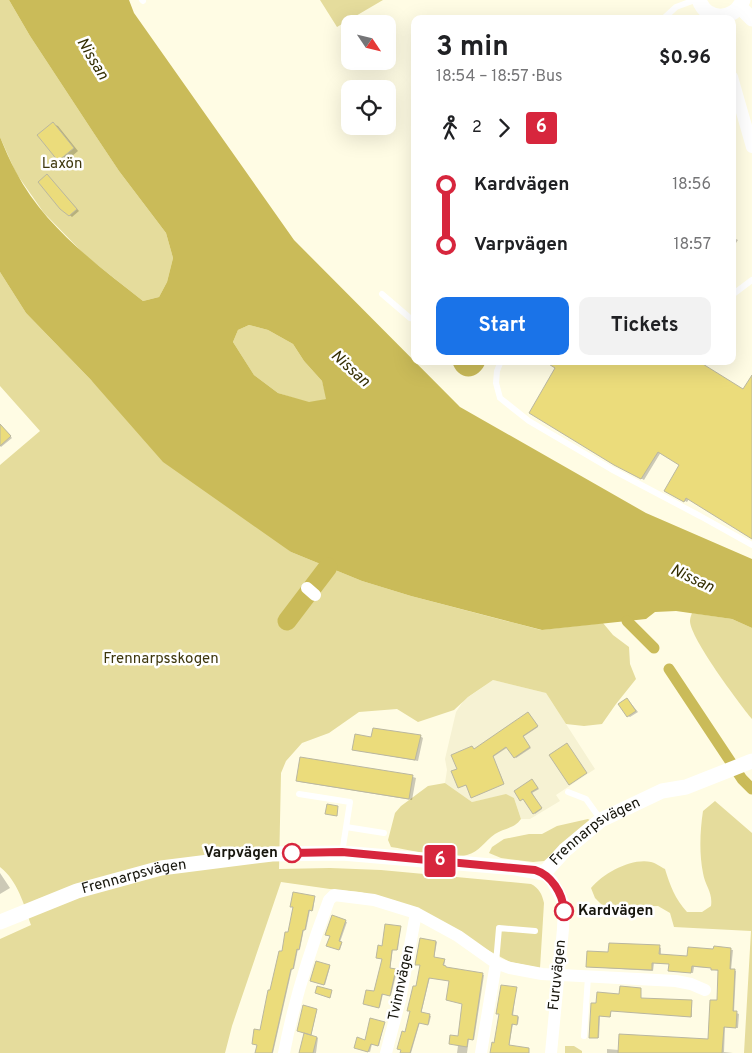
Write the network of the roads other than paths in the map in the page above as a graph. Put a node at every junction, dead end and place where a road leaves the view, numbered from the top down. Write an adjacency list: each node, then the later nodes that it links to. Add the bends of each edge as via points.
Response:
1 (742, 3): 2 (street, via 730,15); 4 (street)
2 (708, 11): 3 (lane, via 679,5)
3 (668, 15)
4 (752, 19)
5 (736, 91): 6 (street)
6 (752, 147)
7 (752, 280): 8 (lane)
8 (736, 292)
9 (382, 294): 10 (lane)
10 (411, 318)
11 (500, 365): 12 (lane, via 496,383 500,398 529,421)
12 (752, 545)
13 (752, 761): 16 (street, Frennarpsvägen, via 686,787 662,791)
14 (568, 792): 16 (lane, via 586,799)
15 (299, 794): 17 (lane, via 350,802)
16 (601, 820): 20 (street, Frennarpsvägen, via 565,850)
17 (346, 827): 18 (lane); 19 (lane)
18 (384, 833)
19 (342, 852): 20 (street, Frennarpsvägen); 22 (street, Frennarpsvägen, via 272,854 161,868 77,891)
20 (544, 873): 25 (street, Furuvägen, via 564,904)
21 (416, 913): 24 (street, via 458,936); 29 (street, via 374,900 334,895 329,900 308,955); 30 (street, Tvinnvägen, via 400,1000)
22 (0, 922)
23 (535, 931): 24 (lane, via 499,928)
24 (496, 963): 25 (street, via 526,972); 31 (street)
25 (557, 974): 26 (street); 32 (street, Furuvägen)
26 (588, 976): 27 (street, via 676,981); 28 (lane)
27 (705, 990)
28 (584, 1036)
29 (284, 1053)
30 (386, 1053)
31 (481, 1053)
32 (551, 1053)

